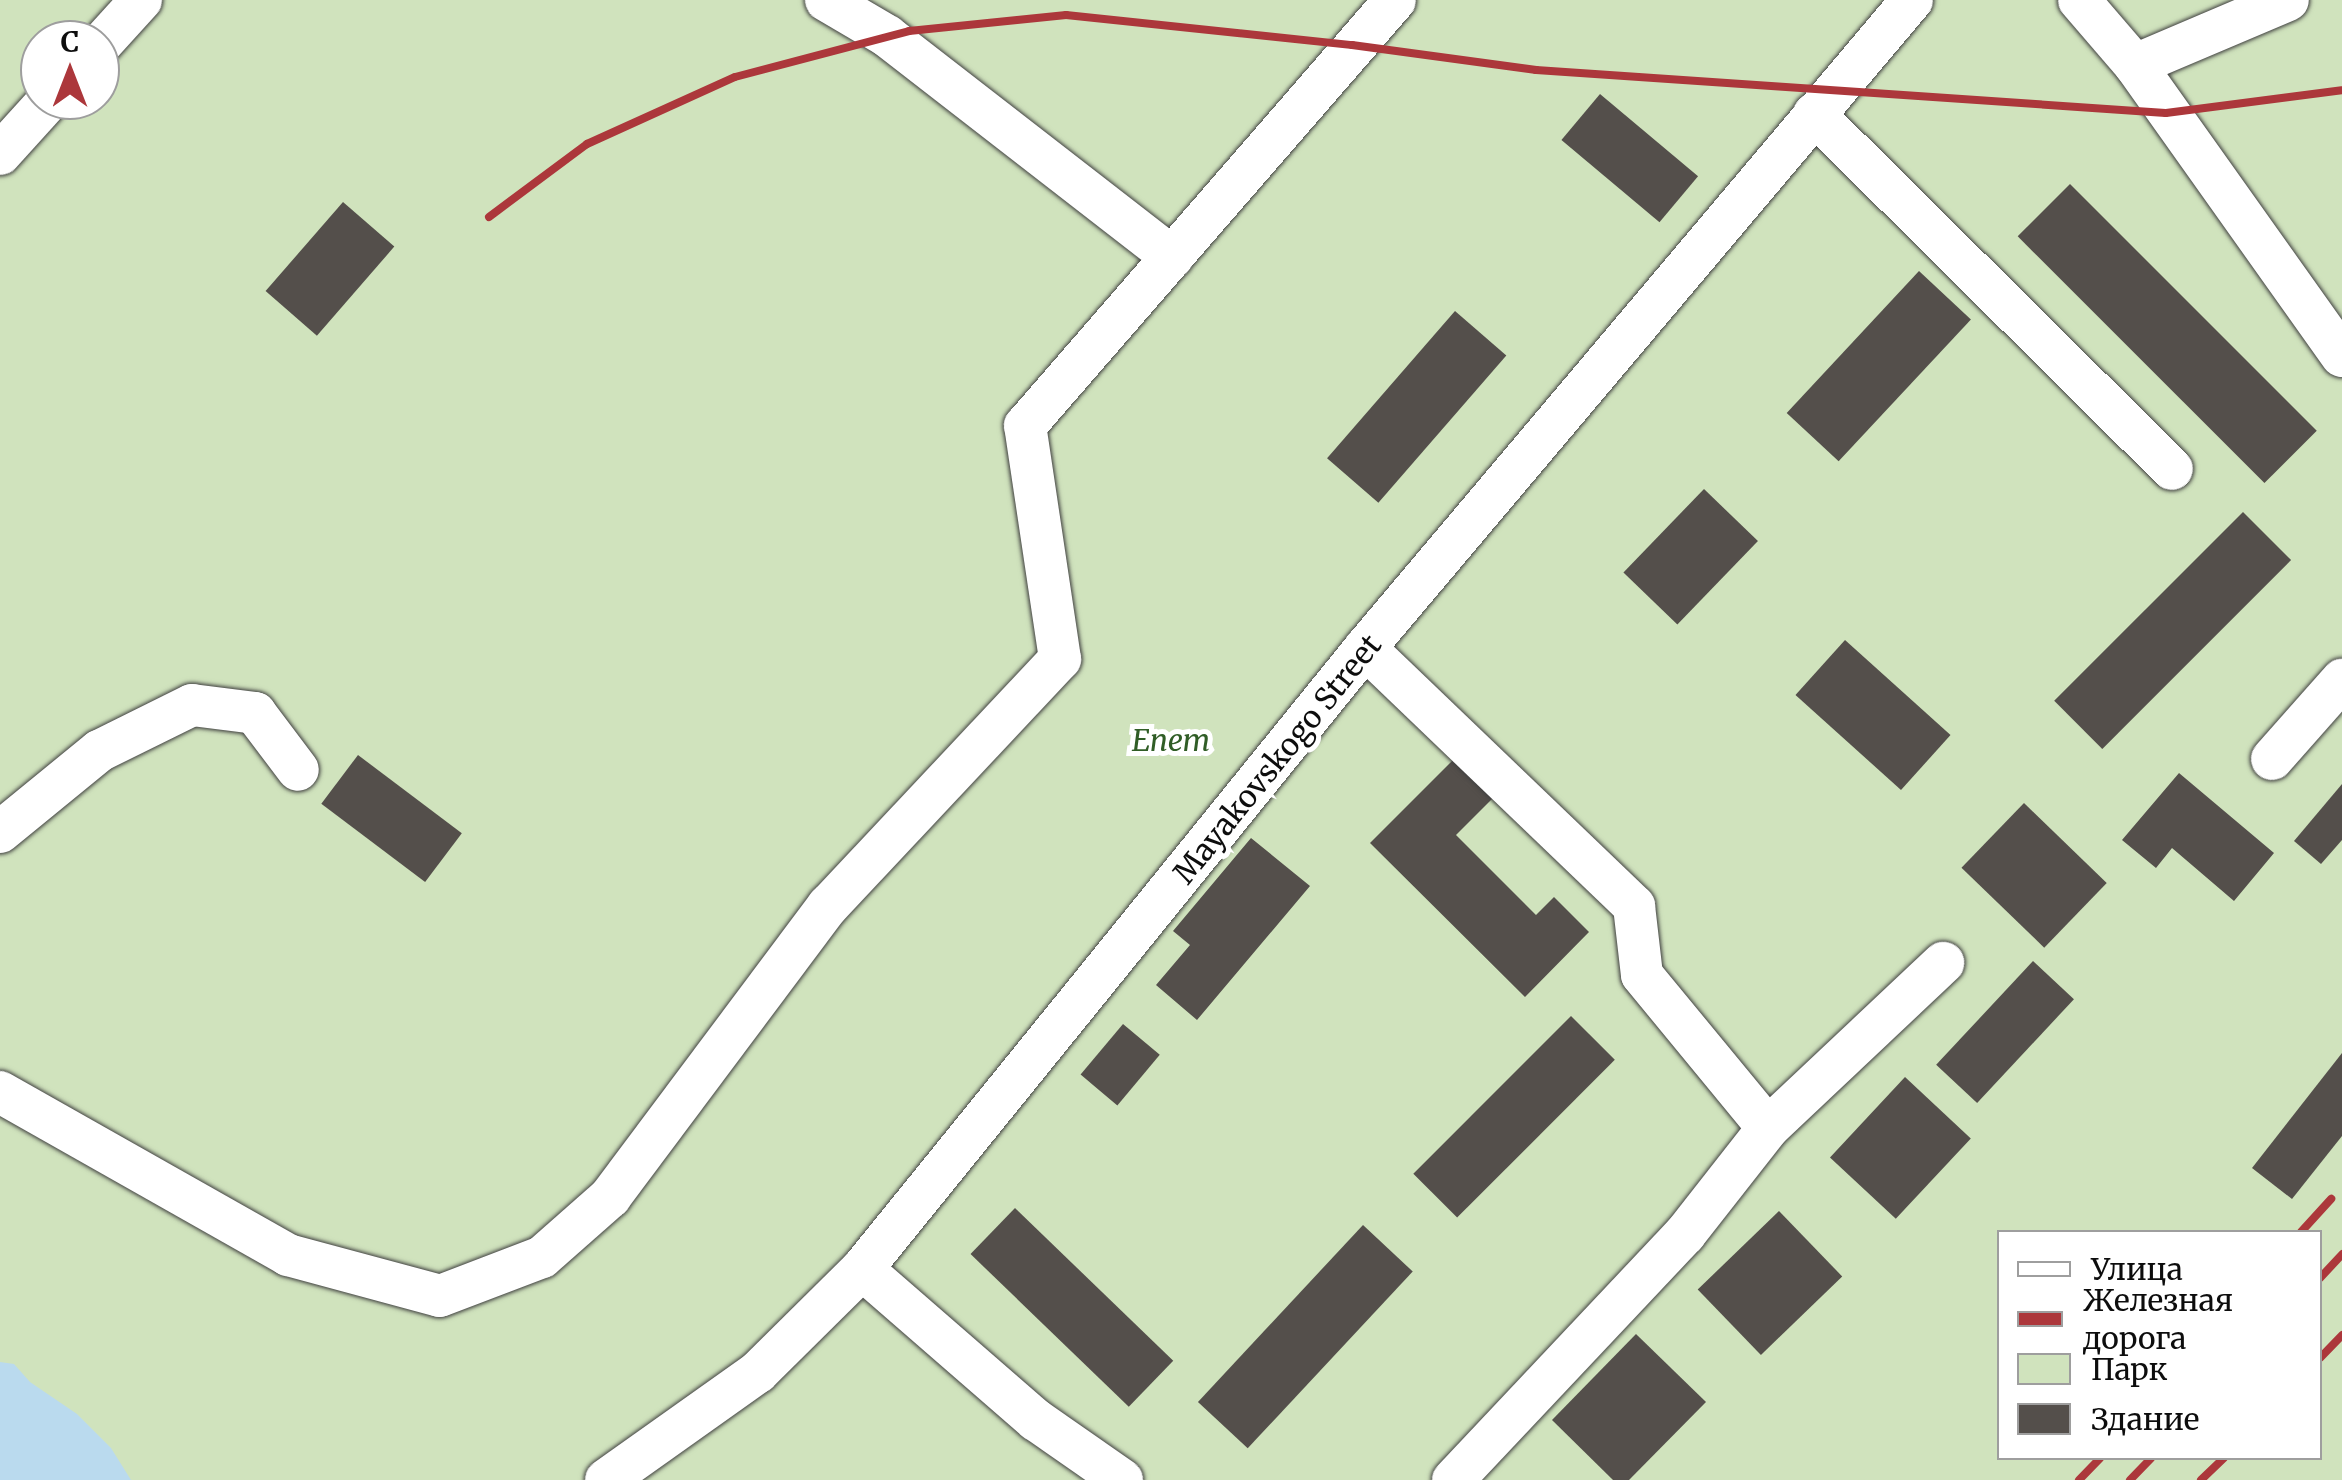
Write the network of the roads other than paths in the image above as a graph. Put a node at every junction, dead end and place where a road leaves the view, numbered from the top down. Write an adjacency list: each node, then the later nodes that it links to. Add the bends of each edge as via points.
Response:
1 (142, 0): 7 (street)
2 (826, 0): 12 (street, via 887,36)
3 (1394, 0): 12 (street)
4 (1912, 0): 9 (street, Mayakovskogo Street)
5 (2078, 0): 8 (street)
6 (2288, 0): 8 (street)
7 (120, 24)
8 (2134, 65): 13 (street)
9 (1814, 114): 14 (street); 15 (street, Mayakovskogo Street)
10 (31, 120): 11 (street)
11 (0, 154)
12 (1172, 256): 21 (street, via 1025,426 1060,659 828,906 610,1198 542,1257 440,1296 288,1255)
13 (2342, 356)
14 (2172, 469)
15 (1365, 648): 22 (street, via 1634,906 1642,975); 23 (street, Mayakovskogo Street)
16 (2342, 680): 17 (street)
17 (2272, 759)
18 (298, 770): 19 (street, via 255,713 192,705 100,750)
19 (0, 832)
20 (1943, 963): 22 (street)
21 (0, 1092)
22 (1768, 1128): 26 (street, via 1685,1234)
23 (862, 1269): 24 (street, Mayakovskogo Street, via 758,1372); 25 (street, via 1036,1420)
24 (606, 1480)
25 (1122, 1480)
26 (1453, 1480)

